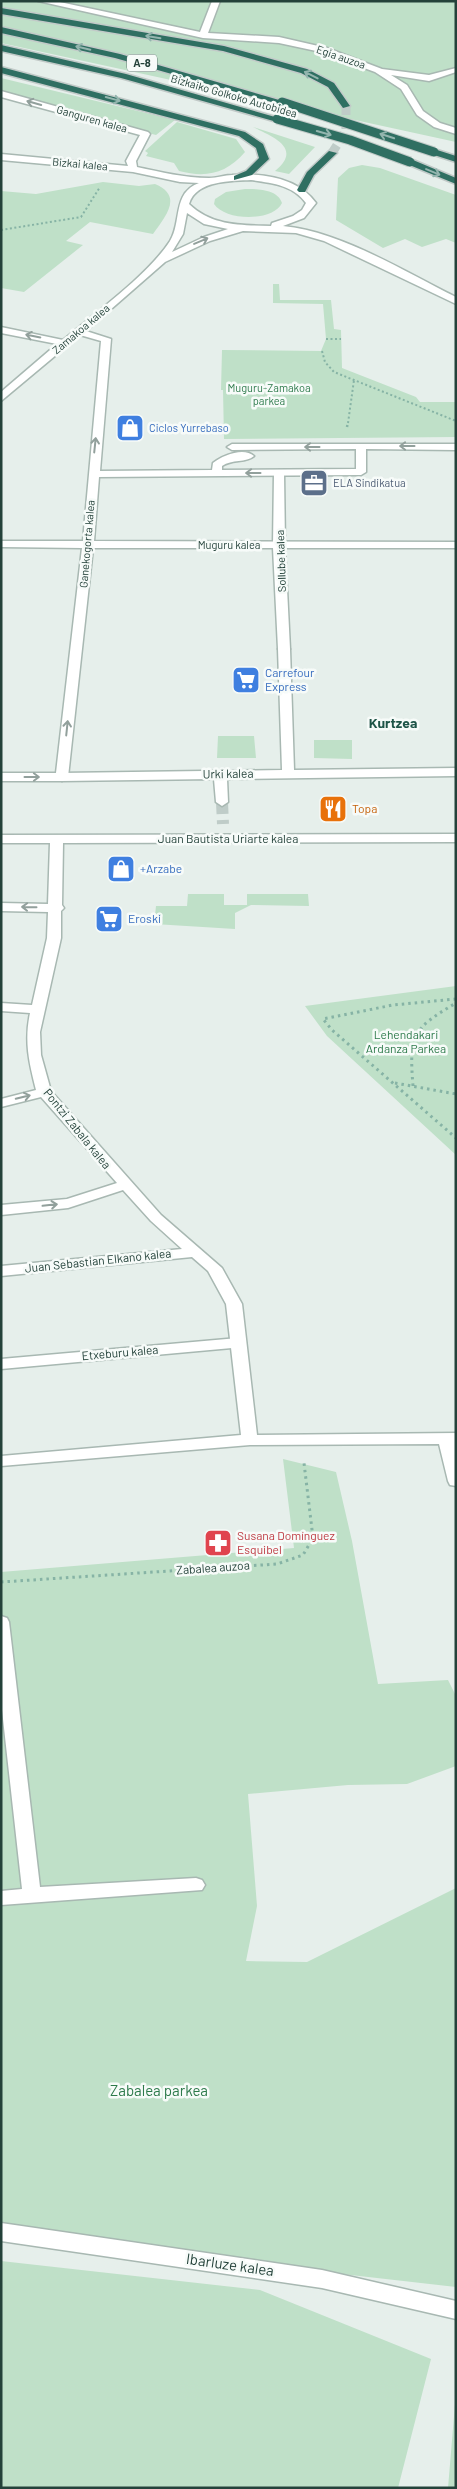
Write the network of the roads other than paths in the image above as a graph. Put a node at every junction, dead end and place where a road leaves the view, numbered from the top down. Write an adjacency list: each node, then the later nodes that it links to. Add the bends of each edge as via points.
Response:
1 (42, 1): 5 (street, Egia auzoa)
2 (216, 1): 5 (street)
3 (1, 11): 11 (highway, one-way to 3, via 331,85 286,66 224,49)
4 (1, 30): 15 (highway, Bizkaiko Golkoko Autobidea / A-8, one-way to 4, bridge, via 282,102 117,56)
5 (203, 35): 8 (street, Egia auzoa, via 279,40 324,50)
6 (1, 48): 20 (highway, Bizkaiko Golkoko Autobidea / A-8, one-way to 20, bridge, via 123,76 350,140)
7 (1, 70): 18 (highway, one-way to 18, via 242,134 257,142 264,151 264,159 249,173)
8 (378, 70): 9 (street, via 429,78); 12 (street, Egia auzoa, via 404,87 420,113)
9 (454, 70)
10 (1, 94): 16 (street, Ganguren kalea, one-way to 10, via 131,160 145,134)
11 (346, 106)
12 (456, 131)
13 (332, 153): 21 (highway, via 310,174)
14 (1, 157): 16 (street, Bizkai kalea)
15 (456, 159)
16 (133, 169): 17 (street, Bizkai kalea)
17 (158, 175): 19 (street, Bizkai kalea); 22 (street, Bizkai kalea, via 181,185)
18 (237, 178): 19 (street, Bizkai kalea); 21 (street, Bizkai kalea, via 275,180)
19 (217, 181): 22 (street, Bizkai kalea, via 194,189)
20 (456, 181)
21 (302, 190): 24 (street, via 308,195)
22 (190, 194): 23 (street)
23 (185, 205): 26 (street, via 191,213 204,220); 28 (street, Zamakoa kalea, via 180,232)
24 (313, 218): 25 (street, via 298,218); 27 (street)
25 (263, 227): 26 (street); 27 (street)
26 (242, 228): 28 (street, Zamakoa kalea, one-way to 26, via 207,239)
27 (326, 236): 29 (street)
28 (162, 260): 31 (street, Zamakoa kalea)
29 (456, 301)
30 (1, 330): 32 (street, one-way to 30)
31 (79, 332): 32 (street, Zamakoa kalea); 40 (street, Ganekogorta kalea, one-way to 31, via 106,339)
32 (65, 343): 33 (street, Zamakoa kalea)
33 (1, 398)
34 (361, 446): 35 (street, one-way to 34); 36 (street, one-way to 36); 39 (street, via 361,472)
35 (456, 446)
36 (232, 447)
37 (275, 456): 38 (street, via 224,459 217,465)
38 (217, 473): 39 (street, one-way to 38); 40 (street)
39 (279, 473): 43 (street, Sollube kalea)
40 (93, 474): 42 (street, Ganekogorta kalea)
41 (1, 544): 42 (street, Muguru kalea)
42 (88, 544): 43 (street, Muguru kalea); 49 (street, Ganekogorta kalea, one-way to 42)
43 (279, 545): 44 (street, Muguru kalea); 46 (street, Sollube kalea)
44 (456, 545)
45 (456, 772): 46 (street, Urki kalea)
46 (288, 773): 47 (street, Urki kalea)
47 (220, 774): 49 (street, Urki kalea); 50 (street)
48 (1, 777): 49 (street, Urki kalea, one-way to 49)
49 (62, 777)
50 (222, 802)
51 (456, 838): 53 (street, Juan Bautista Uriarte kalea)
52 (1, 839): 53 (street, Juan Bautista Uriarte kalea)
53 (57, 839): 55 (street, Pontzi Zabala kalea)
54 (1, 907): 55 (street, one-way to 54)
55 (57, 908): 57 (street, Pontzi Zabala kalea, via 54,938)
56 (1, 1007): 57 (street)
57 (38, 1010): 58 (street, Pontzi Zabala kalea, via 33,1032 34,1054)
58 (44, 1092): 59 (street, one-way to 58); 60 (street, Pontzi Zabala kalea)
59 (1, 1103)
60 (125, 1185): 61 (street, one-way to 60, via 68,1203); 62 (street, Pontzi Zabala kalea)
61 (1, 1210)
62 (195, 1252): 63 (street, Juan Sebastian Elkano kalea); 64 (street, Pontzi Zabala kalea, via 214,1268 234,1304)
63 (1, 1271)
64 (238, 1343): 65 (street, Etxeburu kalea); 67 (street)
65 (1, 1364)
66 (451, 1438): 67 (street); 69 (street)
67 (250, 1440): 68 (street)
68 (1, 1460)
69 (456, 1482)
70 (1, 1622): 72 (street)
71 (196, 1885): 72 (street)
72 (32, 1895): 73 (street)
73 (1, 1898)
74 (1, 2232): 75 (street, Ibarluze kalea, via 322,2279)
75 (456, 2310)

